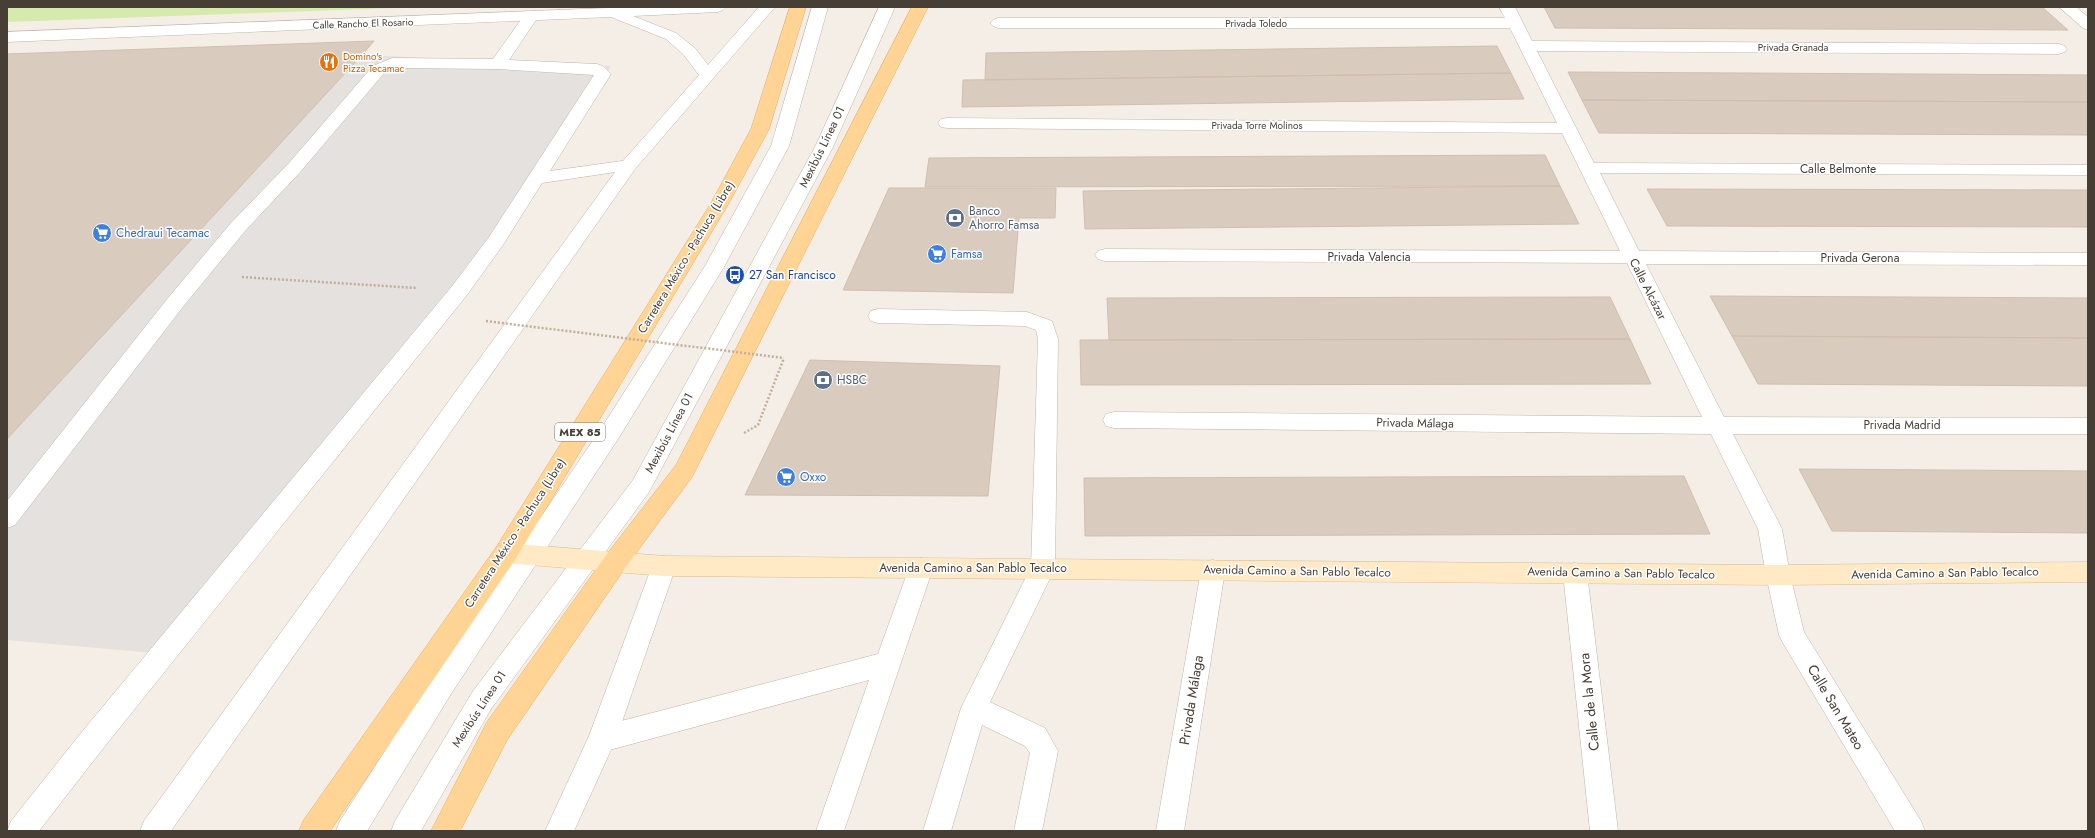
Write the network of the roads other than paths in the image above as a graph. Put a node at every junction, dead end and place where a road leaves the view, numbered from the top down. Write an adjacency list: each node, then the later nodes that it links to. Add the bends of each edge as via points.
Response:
1 (718, 7): 8 (street, Calle Rancho El Rosario)
2 (767, 7): 17 (street)
3 (798, 7): 32 (main road, Carretera México - Pachuca (Libre) / MEX 85, via 760,129)
4 (820, 7): 32 (street, via 780,146 714,267 610,433)
5 (887, 7): 33 (street, Mexibús Línea 01, via 824,147 641,486)
6 (920, 7): 34 (main road, via 684,471)
7 (2067, 7): 12 (street)
8 (610, 12): 10 (street, Calle Rancho El Rosario); 17 (street, via 671,36 689,51)
9 (1511, 15): 11 (street, Privada Toledo); 14 (street, Calle Alcázar)
10 (530, 17): 13 (street, Calle Rancho El Rosario); 16 (street)
11 (998, 23)
12 (2088, 25)
13 (7, 37)
14 (1526, 46): 15 (street, Privada Granada); 19 (street, Calle Alcázar)
15 (2059, 49)
16 (498, 64): 23 (street, via 597,69 603,74); 31 (street, via 392,63 379,69 199,274)
17 (708, 75): 20 (street)
18 (947, 123): 19 (street, Privada Torre Molinos)
19 (1567, 128): 21 (street, Calle Alcázar)
20 (629, 165): 23 (street); 47 (street)
21 (1588, 168): 22 (street, Calle Belmonte); 25 (street, Calle Alcázar)
22 (2088, 170)
23 (536, 178): 46 (street, via 496,241 460,290)
24 (1105, 255): 25 (street, Privada Valencia)
25 (1632, 259): 26 (street, Privada Gerona); 29 (street, Calle Alcázar)
26 (2088, 259)
27 (878, 316): 37 (street, via 1027,319 1045,326 1048,339)
28 (1114, 420): 29 (street, Privada Málaga)
29 (1716, 424): 30 (street, Privada Madrid); 41 (street, Calle Alcázar, via 1770,529)
30 (2088, 426)
31 (7, 518)
32 (517, 554): 33 (main road, Avenida Camino a San Pablo Tecalco); 45 (main road, Carretera México - Pachuca (Libre) / MEX 85); 49 (street, via 442,684)
33 (587, 559): 34 (main road, Avenida Camino a San Pablo Tecalco); 50 (street, Mexibús Línea 01, via 482,700)
34 (616, 561): 35 (main road, Avenida Camino a San Pablo Tecalco); 51 (main road, via 498,731)
35 (664, 566): 36 (main road, Avenida Camino a San Pablo Tecalco); 44 (street)
36 (921, 568): 37 (main road, Avenida Camino a San Pablo Tecalco); 42 (street)
37 (1044, 568): 38 (main road, Avenida Camino a San Pablo Tecalco); 43 (street)
38 (1213, 570): 40 (main road, Avenida Camino a San Pablo Tecalco); 56 (street, Privada Málaga)
39 (2088, 572): 41 (main road, Avenida Camino a San Pablo Tecalco)
40 (1574, 573): 41 (main road, Avenida Camino a San Pablo Tecalco); 57 (street, Calle de la Mora)
41 (1778, 575): 58 (street, Calle San Mateo, via 1792,635)
42 (888, 663): 44 (street); 53 (street)
43 (974, 708): 54 (street); 55 (street, via 1035,737 1044,751)
44 (602, 739): 52 (street)
45 (319, 822): 48 (main road, Carretera México - Pachuca (Libre))
46 (21, 831)
47 (154, 831)
48 (300, 831)
49 (350, 831)
50 (404, 831)
51 (445, 831)
52 (559, 831)
53 (830, 831)
54 (938, 831)
55 (1028, 831)
56 (1170, 831)
57 (1604, 831)
58 (1911, 831)

